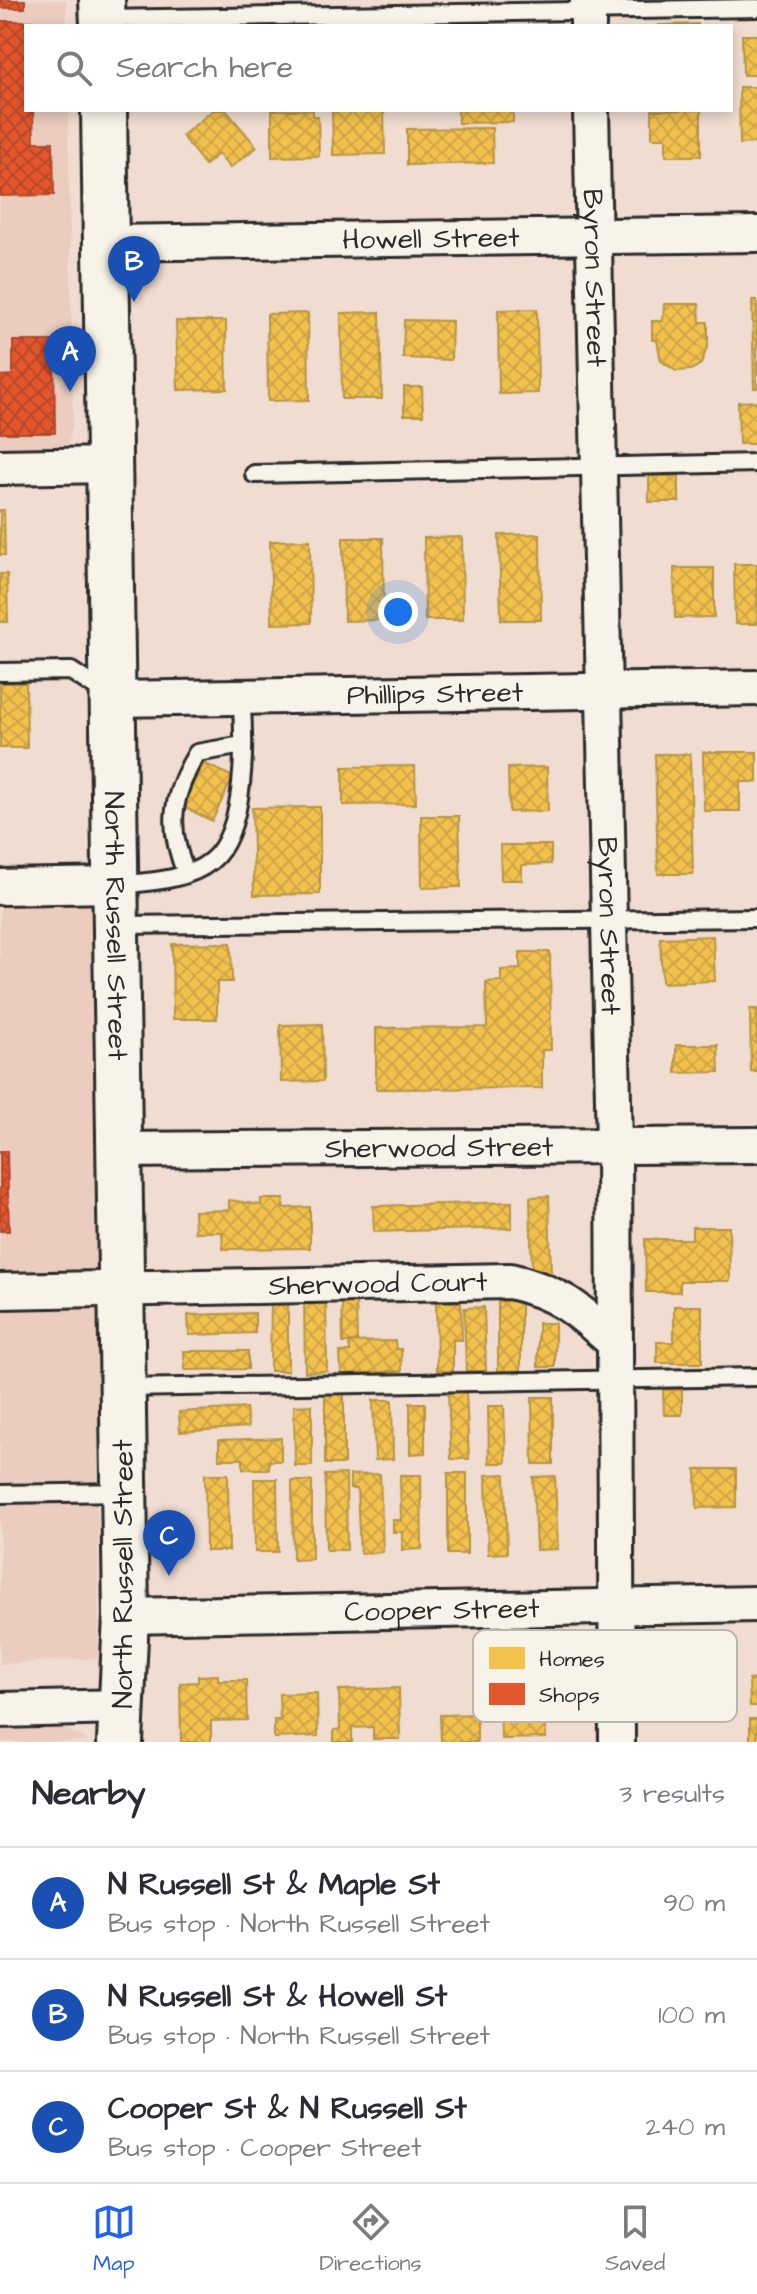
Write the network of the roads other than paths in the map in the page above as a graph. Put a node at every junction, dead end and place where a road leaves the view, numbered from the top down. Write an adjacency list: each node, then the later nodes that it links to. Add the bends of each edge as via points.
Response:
1 (757, 8): 2 (lane)
2 (588, 13): 3 (lane)
3 (103, 15)
4 (104, 112): 8 (street, North Russell Street)
5 (591, 112): 7 (street, Byron Street)
6 (757, 234): 7 (street, Howell Street)
7 (593, 236): 8 (street, Howell Street); 11 (street, Byron Street)
8 (107, 243): 10 (street, North Russell Street)
9 (757, 463): 11 (lane)
10 (109, 465): 12 (street); 18 (street, North Russell Street)
11 (600, 466): 13 (lane); 16 (street, Byron Street)
12 (0, 467)
13 (254, 474)
14 (0, 672): 18 (lane, via 71,671)
15 (757, 688): 16 (street, Phillips Street)
16 (606, 691): 17 (street, Phillips Street); 24 (street, Byron Street)
17 (241, 697): 18 (street, Phillips Street); 19 (lane)
18 (113, 699): 22 (street, North Russell Street)
19 (243, 745): 20 (lane, via 242,793 223,846 211,862); 20 (lane, via 197,753 186,770 174,815 174,843)
20 (186, 873): 22 (lane)
21 (0, 887): 22 (street)
22 (115, 905): 24 (lane); 27 (street, North Russell Street)
23 (757, 918): 24 (lane)
24 (610, 920): 26 (street, Byron Street)
25 (757, 1145): 26 (street, Sherwood Street)
26 (614, 1146): 27 (street, Sherwood Street); 30 (street, Byron Street)
27 (119, 1150): 28 (street, North Russell Street)
28 (122, 1290): 29 (street); 30 (street, Sherwood Court, via 510,1281 573,1305); 33 (street, North Russell Street)
29 (0, 1291)
30 (614, 1342): 32 (street, Byron Street)
31 (757, 1377): 32 (lane)
32 (614, 1379): 33 (lane); 37 (street, Byron Street)
33 (123, 1388): 34 (street, North Russell Street)
34 (125, 1492): 35 (lane); 38 (street, North Russell Street)
35 (0, 1494)
36 (757, 1604): 37 (street, Cooper Street)
37 (615, 1606): 38 (street, Cooper Street); 39 (street, Byron Street)
38 (126, 1616): 42 (street, North Russell Street)
39 (615, 1630)
40 (0, 1710): 42 (street)
41 (617, 1722): 43 (street, Byron Street)
42 (122, 1725)
43 (617, 1742)

